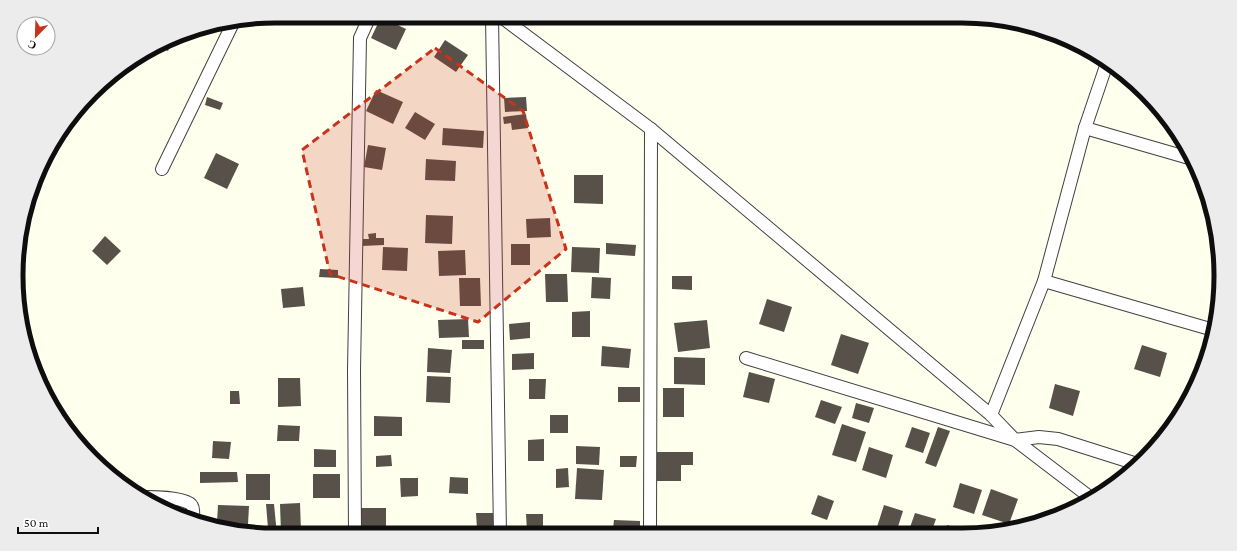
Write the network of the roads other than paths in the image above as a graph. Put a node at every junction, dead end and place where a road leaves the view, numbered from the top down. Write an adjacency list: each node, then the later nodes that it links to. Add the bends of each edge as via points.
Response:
1 (367, 23): 19 (street, via 360,38 354,370)
2 (492, 23): 20 (street)
3 (509, 23): 7 (street)
4 (230, 27): 9 (street)
5 (1105, 68): 6 (street)
6 (1085, 128): 8 (street); 10 (street)
7 (651, 129): 13 (street); 21 (street)
8 (1184, 157)
9 (162, 169)
10 (1044, 280): 11 (street); 13 (street)
11 (1208, 328)
12 (746, 358): 14 (street)
13 (991, 415): 14 (street)
14 (1015, 440): 15 (street, via 1040,437 1058,439); 16 (street)
15 (1131, 462)
16 (1087, 495)
17 (156, 498): 18 (street, via 183,500 192,506)
18 (193, 514)
19 (355, 528)
20 (500, 528)
21 (650, 528)

